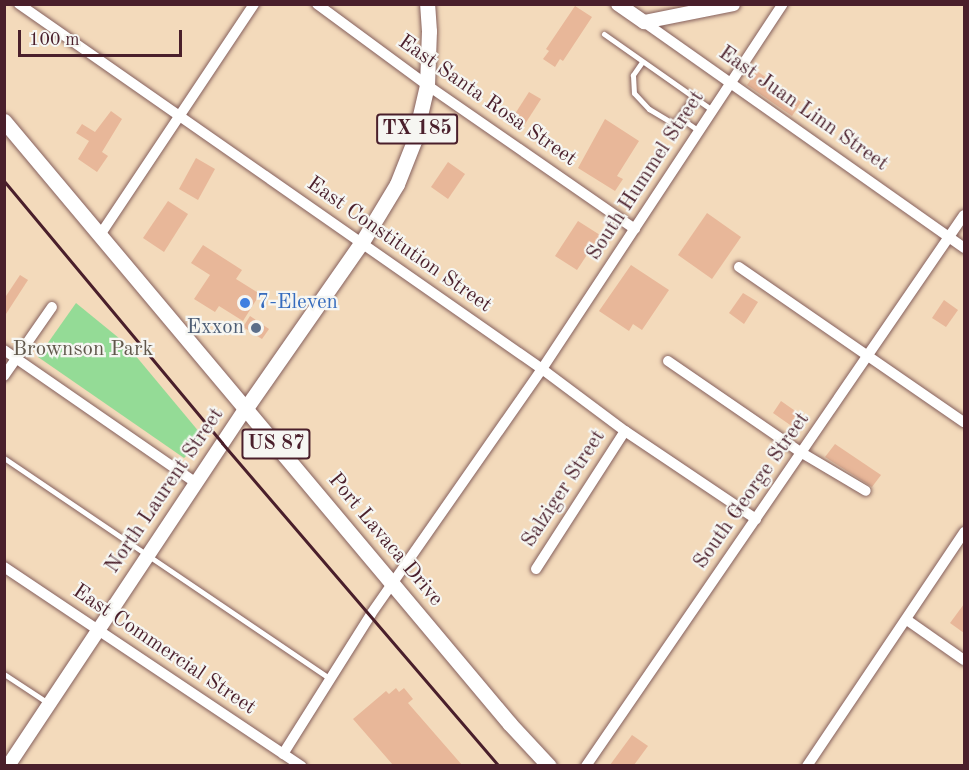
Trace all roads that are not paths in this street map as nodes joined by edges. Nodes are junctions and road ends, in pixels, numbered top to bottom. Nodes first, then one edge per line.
1 (20, 4) edge
2 (254, 4) edge
3 (317, 4) edge
4 (427, 4) edge
5 (618, 4) edge
6 (733, 4) edge
7 (783, 4) edge
8 (644, 22) junction
9 (604, 34) dead end
10 (642, 62) junction
11 (729, 84) junction
12 (427, 85) junction
13 (693, 97) junction
14 (712, 110) junction
15 (178, 117) junction
16 (679, 117) junction
17 (4, 121) edge
18 (699, 131) junction
19 (964, 215) edge
20 (635, 229) junction
21 (100, 235) junction
22 (950, 238) junction
23 (362, 242) junction
24 (964, 248) edge
25 (739, 267) dead end
26 (52, 307) dead end
27 (4, 350) edge
28 (868, 356) junction
29 (17, 358) junction
30 (668, 361) dead end
31 (542, 369) junction
32 (4, 376) edge
33 (246, 408) junction
34 (964, 422) edge
35 (625, 430) junction
36 (802, 453) junction
37 (4, 458) edge
38 (196, 483) junction
39 (866, 491) dead end
40 (756, 519) junction
41 (964, 532) edge
42 (148, 555) junction
43 (4, 567) edge
44 (536, 568) dead end
45 (394, 583) junction
46 (907, 620) junction
47 (98, 629) junction
48 (964, 660) edge
49 (4, 674) edge
50 (330, 679) junction
51 (49, 704) junction
52 (283, 754) junction
53 (8, 765) edge
54 (301, 765) edge
55 (549, 765) edge
56 (586, 765) edge
57 (807, 765) edge

1 - 15 street, East Constitution Street
2 - 15 street
3 - 12 street, East Santa Rosa Street
4 - 12 main road, TX 185
5 - 8 main road, East Juan Linn Street
6 - 8 main road
7 - 11 street, South Hummel Street
8 - 11 street, East Juan Linn Street
9 - 10 lane
10 - 13 lane
10 - 16 lane
11 - 14 street, South Hummel Street
11 - 22 street, East Juan Linn Street
12 - 20 street, East Santa Rosa Street
12 - 23 main road, TX 185
13 - 14 lane
13 - 16 lane
14 - 18 street, South Hummel Street
15 - 21 street
15 - 23 street, East Constitution Street
16 - 18 lane
17 - 21 main road, Port Lavaca Drive / US 87
18 - 20 street, South Hummel Street
19 - 22 street, South George Street
20 - 31 street, South Hummel Street
21 - 33 main road, Port Lavaca Drive / US 87
22 - 24 street, East Juan Linn Street
22 - 28 street, South George Street
23 - 31 street, East Constitution Street
23 - 33 main road, North Laurent Street / TX 185
25 - 28 street
26 - 29 street
27 - 29 street
28 - 34 street
28 - 36 street, South George Street
29 - 32 street
29 - 38 street
30 - 36 street
31 - 35 street, East Constitution Street
31 - 45 street, South Hummel Street
33 - 38 main road, North Laurent Street / TX 185
33 - 45 main road, Port Lavaca Drive / US 87
35 - 40 street, East Constitution Street
35 - 44 street, Salziger Street
36 - 39 street
36 - 40 street, South George Street
37 - 42 lane
38 - 42 main road, North Laurent Street / TX 185
40 - 56 street, South George Street
41 - 46 street
42 - 47 main road, North Laurent Street / TX 185
42 - 50 lane
43 - 47 street, East Commercial Street
45 - 50 street, South Hummel Street
45 - 55 main road, Port Lavaca Drive / US 87
46 - 48 street
46 - 57 street
47 - 51 main road, North Laurent Street / TX 185
47 - 52 street, East Commercial Street
49 - 51 lane
50 - 52 street, South Hummel Street
51 - 53 main road, North Laurent Street / TX 185
52 - 54 street, East Commercial Street

